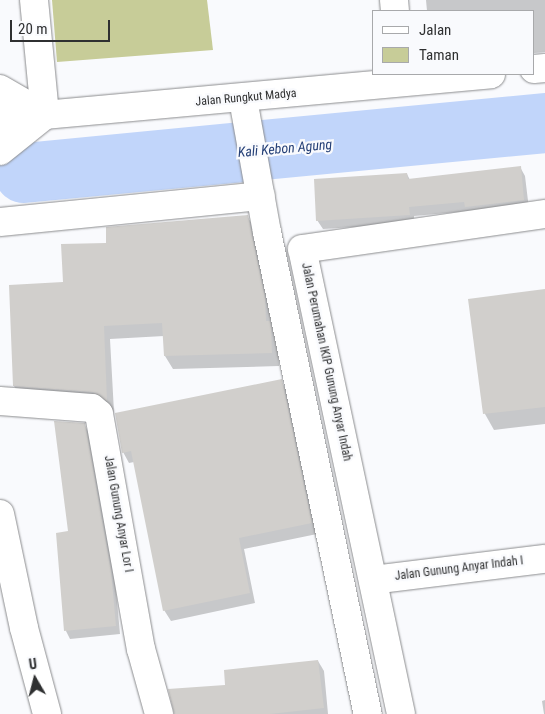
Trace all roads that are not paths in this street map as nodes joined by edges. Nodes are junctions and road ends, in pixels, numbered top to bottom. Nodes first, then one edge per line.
1 (34, 0) edge
2 (469, 75) edge
3 (403, 78) edge
4 (0, 89) edge
5 (244, 99) junction
6 (45, 115) junction
7 (0, 119) edge
8 (0, 151) edge
9 (260, 193) junction
10 (545, 214) edge
11 (0, 222) edge
12 (0, 401) edge
13 (0, 514) edge
14 (545, 559) edge
15 (373, 580) junction
16 (47, 714) edge
17 (159, 714) edge
18 (368, 714) edge
19 (401, 714) edge

1 - 6 street
2 - 3 street, Jalan Rungkut Madya
3 - 5 street, Jalan Rungkut Madya
4 - 6 street
5 - 6 street, Jalan Rungkut Madya
5 - 9 street
6 - 7 street, Jalan Rungkut Madya
6 - 8 street
9 - 11 street
9 - 18 street
10 - 15 street, Jalan Perumahan IKIP Gunung Anyar Indah
12 - 17 street, Jalan Gunung Anyar Lor I
13 - 16 street
14 - 15 street, Jalan Gunung Anyar Indah I
15 - 19 street, Jalan Perumahan IKIP Gunung Anyar Indah

